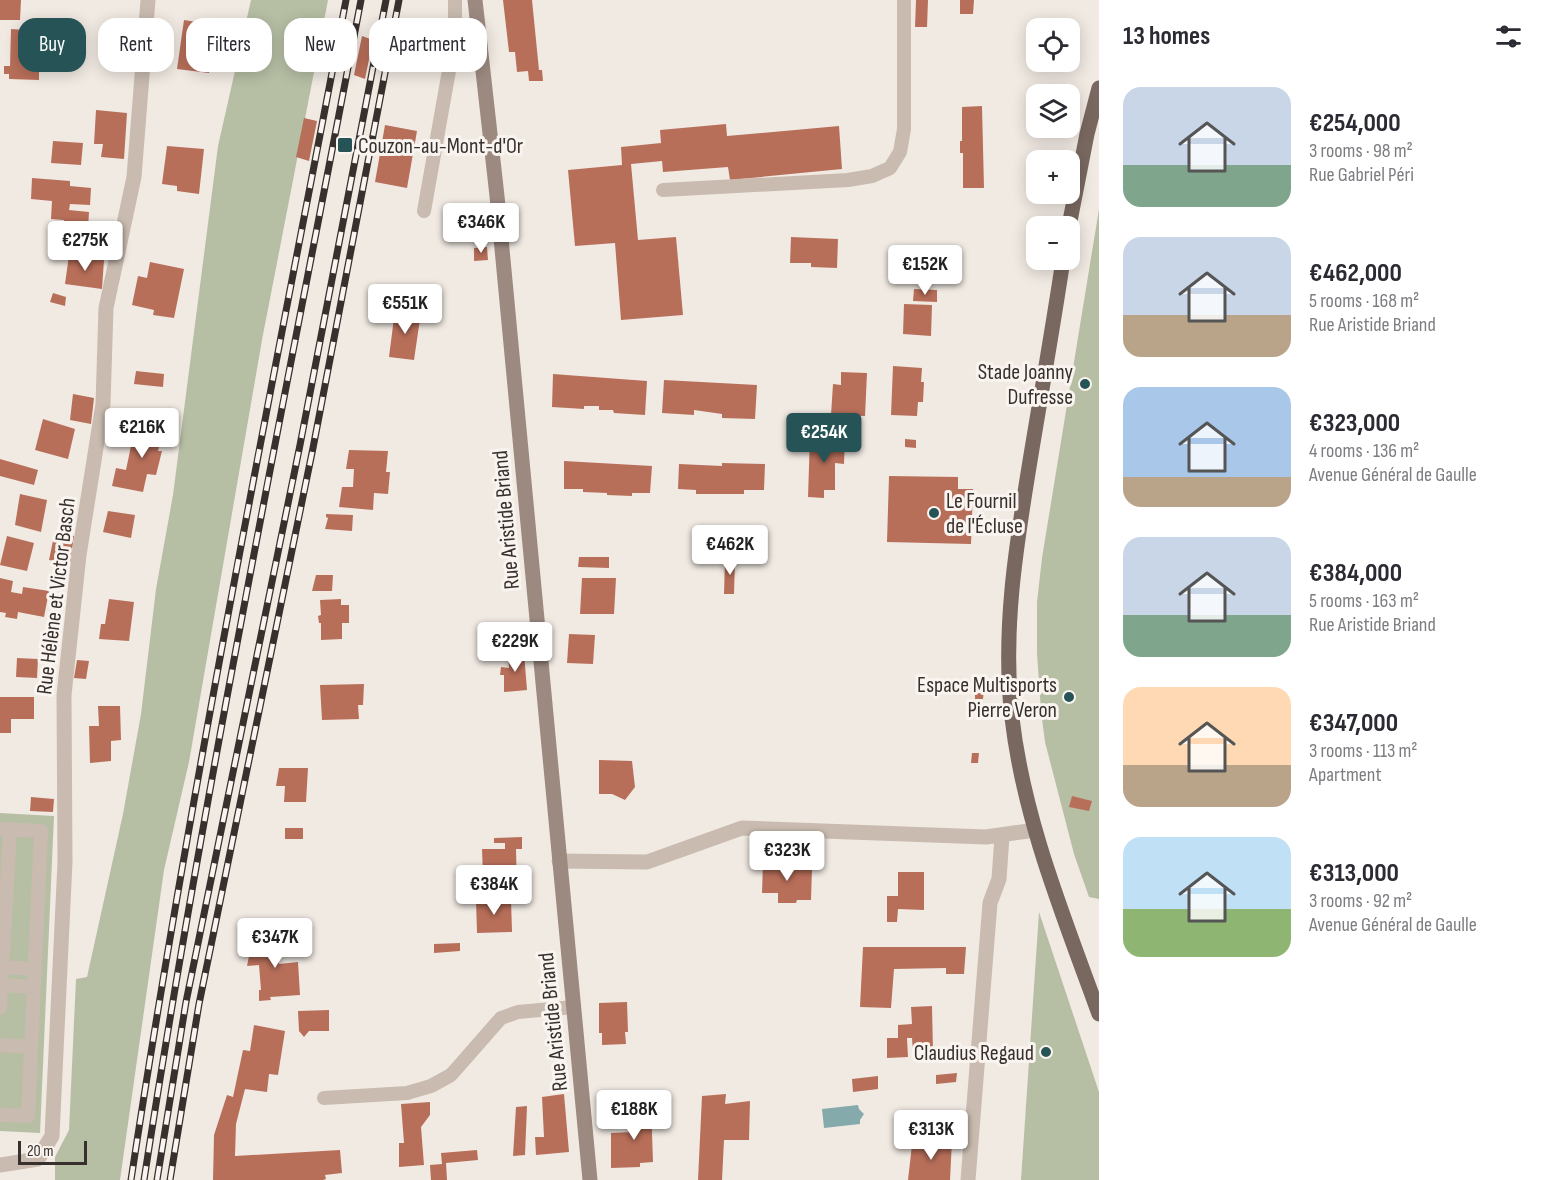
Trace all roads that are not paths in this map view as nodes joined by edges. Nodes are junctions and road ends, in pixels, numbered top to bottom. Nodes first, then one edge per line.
1 (148, 0) edge
2 (455, 0) edge
3 (476, 0) edge
4 (904, 0) edge
5 (1099, 88) edge
6 (663, 190) dead end
7 (424, 211) dead end
8 (1071, 216) edge
9 (1061, 270) edge
10 (5, 829) edge
11 (1035, 830) junction
12 (1002, 836) junction
13 (559, 861) junction
14 (1, 967) edge
15 (35, 969) junction
16 (1, 986) edge
17 (34, 987) junction
18 (574, 1007) junction
19 (0, 1008) edge
20 (1099, 1014) edge
21 (0, 1045) edge
22 (31, 1047) junction
23 (324, 1098) dead end
24 (0, 1115) edge
25 (0, 1165) edge
26 (590, 1180) edge
27 (968, 1180) edge

1 - 25 street, Rue Hélène et Victor Basch
2 - 7 lane
3 - 13 street, Rue Aristide Briand
4 - 6 lane
5 - 8 main road
9 - 11 main road
10 - 14 lane
10 - 15 lane
11 - 12 street
11 - 20 main road
12 - 13 street
12 - 27 street
13 - 18 street, Rue Aristide Briand
14 - 15 lane
14 - 16 lane
15 - 17 lane
16 - 17 lane
16 - 19 lane
17 - 22 lane
18 - 23 lane
18 - 26 street, Rue Aristide Briand
21 - 22 lane
22 - 24 lane

